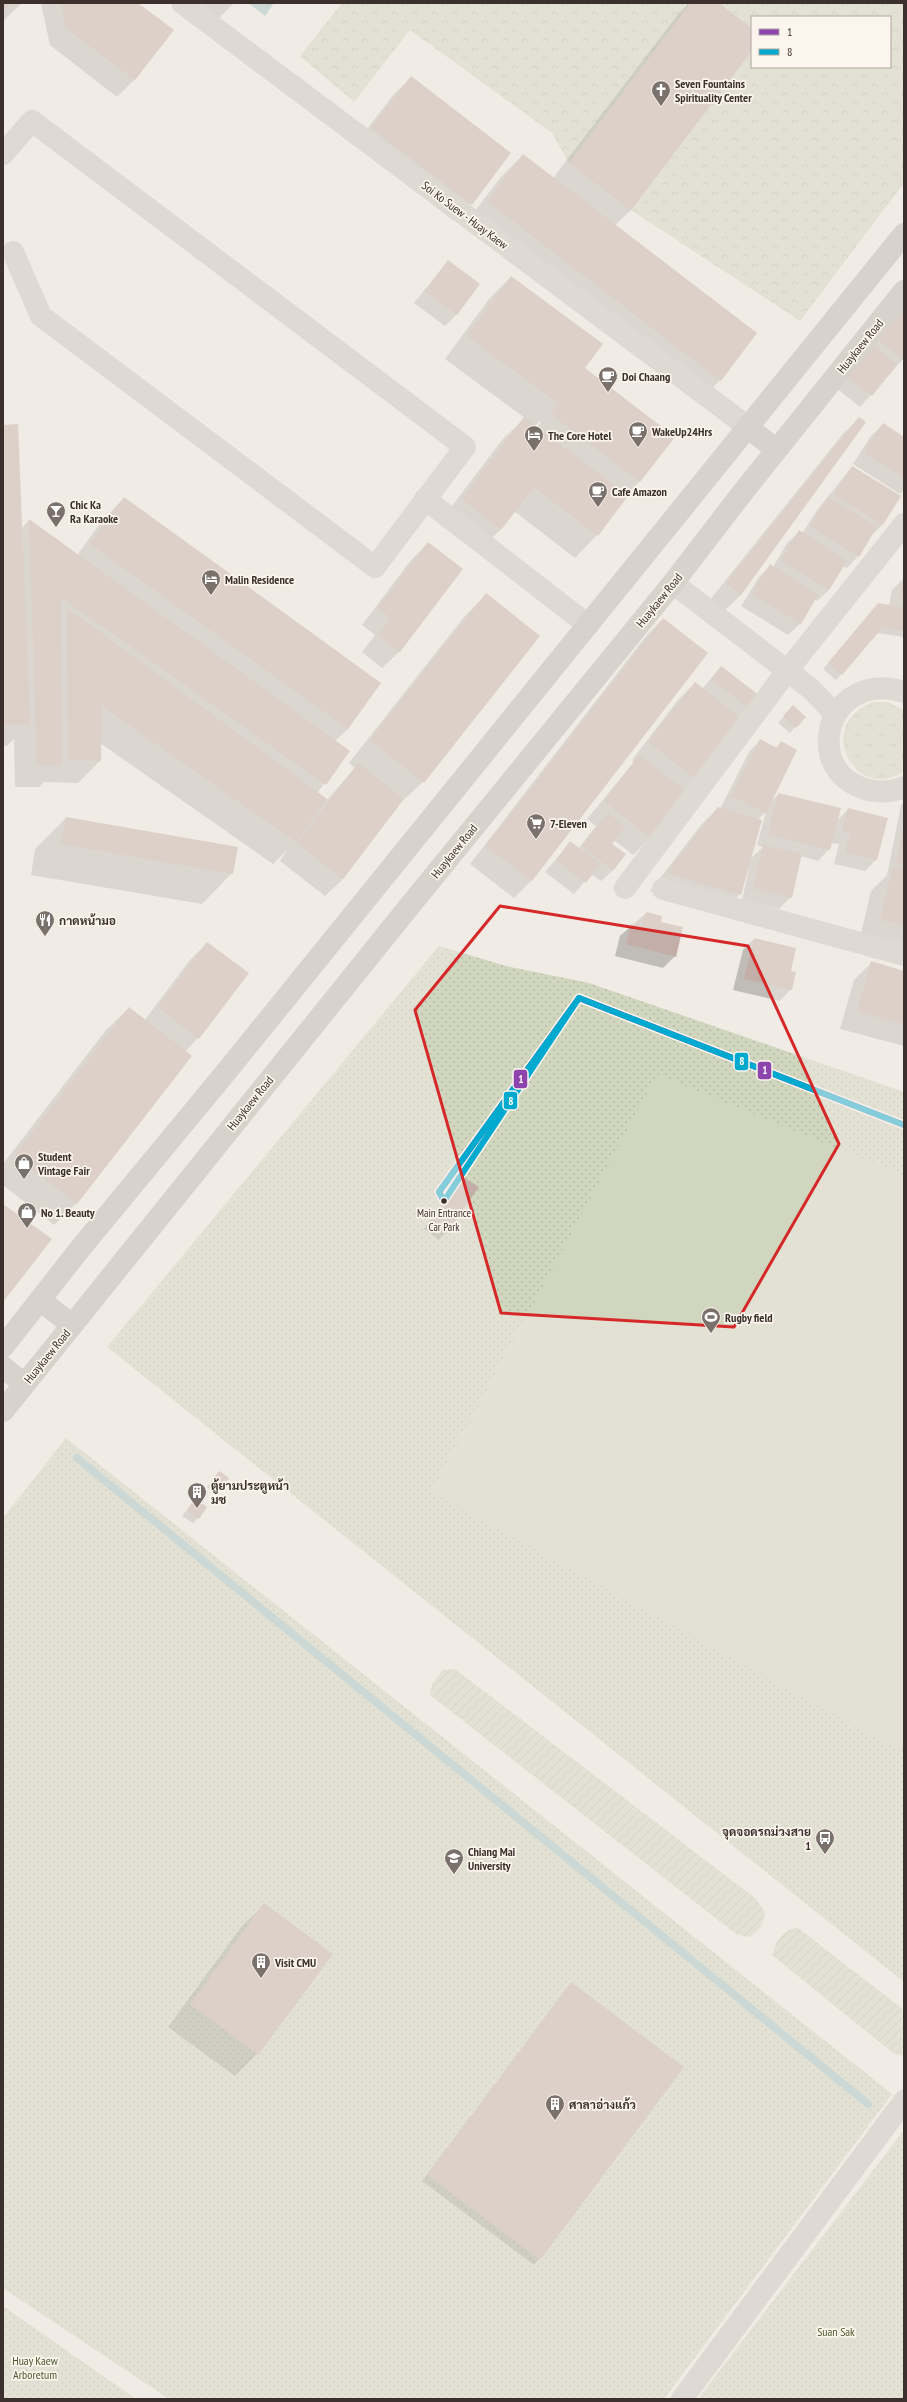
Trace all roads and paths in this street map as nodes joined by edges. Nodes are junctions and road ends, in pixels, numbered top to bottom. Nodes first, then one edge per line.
1 (182, 3) edge
2 (3, 154) edge
3 (904, 234) edge
4 (13, 252) dead end
5 (904, 291) edge
6 (748, 426) junction
7 (776, 450) junction
8 (425, 499) junction
9 (904, 524) edge
10 (673, 583) junction
11 (588, 625) junction
12 (787, 670) junction
13 (904, 692) edge
14 (835, 714) junction
15 (904, 787) edge
16 (625, 888) dead end
17 (663, 889) dead end
18 (904, 955) edge
19 (40, 1300) junction
20 (72, 1325) junction
21 (3, 1347) edge
22 (3, 1367) edge
23 (24, 1384) junction
24 (3, 1411) edge
25 (904, 2101) edge
26 (682, 2399) edge

1 - 6 street, Soi Ko Suew - Huay Kaew
2 - 8 street
3 - 6 main road
4 - 8 street
5 - 7 main road, Huaykaew Road
6 - 7 main road
6 - 11 main road
7 - 10 main road, Huaykaew Road
8 - 11 street
9 - 12 street
10 - 12 street
10 - 20 main road, Huaykaew Road
11 - 19 main road
12 - 14 street
12 - 16 street
13 - 14 street
14 - 15 street
17 - 18 street
19 - 20 main road
19 - 21 main road
20 - 23 main road, Huaykaew Road
22 - 23 main road
23 - 24 main road, Huaykaew Road
25 - 26 street

